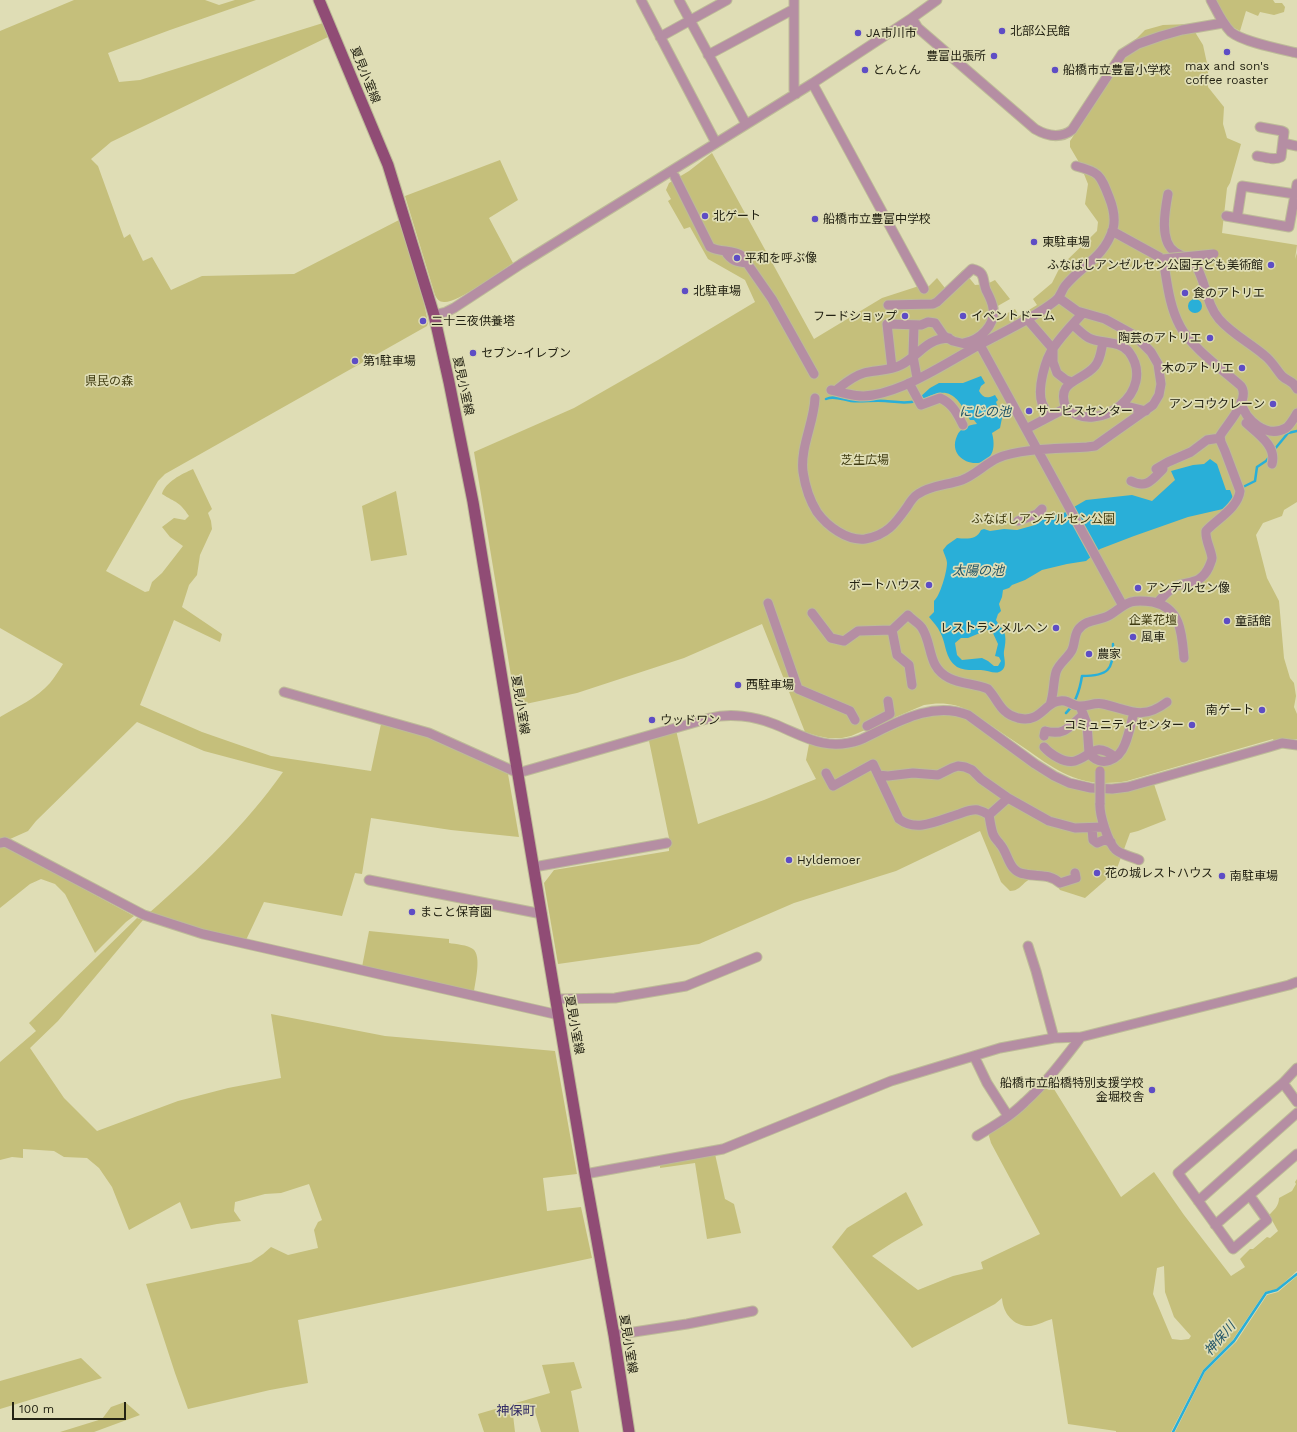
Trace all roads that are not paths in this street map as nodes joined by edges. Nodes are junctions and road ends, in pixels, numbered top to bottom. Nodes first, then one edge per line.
1 (319, 0) edge
2 (641, 0) edge
3 (679, 0) edge
4 (727, 0) edge
5 (937, 0) edge
6 (1211, 0) edge
7 (794, 5) edge
8 (912, 18) junction
9 (690, 20) junction
10 (1223, 23) junction
11 (660, 37) junction
12 (1297, 54) edge
13 (708, 55) junction
14 (813, 83) junction
15 (796, 94) junction
16 (746, 124) junction
17 (1260, 127) dead end
18 (716, 143) junction
19 (1283, 143) junction
20 (1297, 146) edge
21 (1257, 156) dead end
22 (1076, 166) dead end
23 (675, 177) dead end
24 (1297, 184) edge
25 (1168, 194) dead end
26 (1295, 194) junction
27 (1226, 216) dead end
28 (1237, 218) junction
29 (1112, 230) junction
30 (1214, 254) dead end
31 (1163, 259) junction
32 (924, 290) dead end
33 (1060, 298) junction
34 (888, 305) dead end
35 (1082, 314) junction
36 (434, 315) junction
37 (1028, 320) junction
38 (914, 325) junction
39 (1073, 325) junction
40 (949, 338) junction
41 (1103, 342) junction
42 (1142, 342) junction
43 (964, 343) junction
44 (977, 346) junction
45 (1052, 349) junction
46 (1128, 351) junction
47 (913, 356) junction
48 (892, 368) junction
49 (814, 374) dead end
50 (913, 381) junction
51 (1072, 382) junction
52 (1297, 389) edge
53 (815, 398) dead end
54 (1241, 402) junction
55 (1122, 405) junction
56 (1066, 408) junction
57 (1146, 411) junction
58 (1297, 413) edge
59 (1236, 414) junction
60 (1049, 418) junction
61 (963, 425) dead end
62 (1026, 429) junction
63 (1220, 438) junction
64 (1038, 451) junction
65 (1272, 464) dead end
66 (1131, 481) dead end
67 (1042, 509) dead end
68 (1018, 521) dead end
69 (768, 603) dead end
70 (1158, 603) junction
71 (1123, 606) junction
72 (812, 613) dead end
73 (892, 630) junction
74 (1184, 658) dead end
75 (912, 685) dead end
76 (1055, 686) junction
77 (284, 692) dead end
78 (888, 701) dead end
79 (1065, 701) junction
80 (1167, 702) dead end
81 (1050, 705) junction
82 (1081, 711) junction
83 (1134, 713) junction
84 (854, 714) dead end
85 (1033, 718) junction
86 (867, 726) dead end
87 (1297, 745) edge
88 (1044, 747) dead end
89 (1089, 753) junction
90 (1114, 757) junction
91 (1101, 761) junction
92 (518, 773) junction
93 (826, 773) dead end
94 (878, 775) junction
95 (1008, 798) junction
96 (989, 815) junction
97 (1104, 827) junction
98 (1092, 828) junction
99 (1111, 842) junction
100 (0, 843) edge
101 (667, 843) dead end
102 (1139, 860) dead end
103 (534, 867) junction
104 (1075, 873) dead end
105 (369, 880) dead end
106 (542, 914) junction
107 (1028, 946) dead end
108 (757, 957) dead end
109 (1297, 982) edge
110 (556, 999) junction
111 (559, 1015) junction
112 (1081, 1037) junction
113 (1054, 1038) junction
114 (974, 1056) junction
115 (1297, 1068) edge
116 (1283, 1083) junction
117 (1297, 1102) edge
118 (1297, 1113) edge
119 (1008, 1116) junction
120 (977, 1136) dead end
121 (1297, 1154) edge
122 (585, 1174) junction
123 (1250, 1196) junction
124 (1198, 1201) junction
125 (1215, 1225) junction
126 (754, 1311) dead end
127 (614, 1335) junction
128 (629, 1432) edge

1 - 36 main road, 夏見小室線
2 - 11 street
3 - 9 street
4 - 9 street
5 - 8 street
6 - 10 street
7 - 13 street
7 - 15 street
8 - 10 street
8 - 14 street
9 - 11 street
9 - 13 street
10 - 12 street
11 - 18 street
13 - 16 street
14 - 15 street
14 - 32 street
15 - 16 street
16 - 18 street
17 - 19 street
18 - 36 street
19 - 20 street
19 - 21 street
22 - 29 street
23 - 49 street
24 - 26 street
25 - 52 street
26 - 28 street
26 - 28 street
27 - 28 street
29 - 31 street
29 - 33 street
30 - 31 street, bridge
31 - 54 street
33 - 35 street
33 - 37 street
34 - 43 street
35 - 39 street
35 - 42 street
36 - 92 main road, 夏見小室線
37 - 44 street
37 - 45 street
38 - 40 street
38 - 47 street
38 - 48 street
39 - 41 street
39 - 45 street
40 - 43 street
40 - 47 street
41 - 46 street
41 - 51 street
42 - 46 street
42 - 57 street
43 - 44 street
44 - 50 street
44 - 62 street
45 - 51 street
45 - 60 street
46 - 55 street
47 - 48 street
47 - 50 street
48 - 50 street
50 - 61 street
51 - 56 street
53 - 64 street
54 - 58 street
54 - 59 street
55 - 56 street
55 - 57 street
56 - 60 street
57 - 64 street
59 - 63 street
59 - 65 street
60 - 62 street
62 - 64 street
63 - 66 street
63 - 70 street
64 - 71 street
67 - 68 street
69 - 84 street
70 - 71 street
70 - 74 street
71 - 76 street
72 - 73 street
73 - 75 street
73 - 85 street
76 - 79 street
76 - 81 street
77 - 92 street
78 - 86 street
79 - 81 street
79 - 82 street
80 - 83 street
81 - 85 street
82 - 83 street
82 - 85 street
82 - 89 street
83 - 90 street
87 - 92 street
88 - 89 street
89 - 90 street
89 - 91 street
90 - 91 street
91 - 97 street, bridge
92 - 103 main road, 夏見小室線
93 - 94 street
94 - 95 street
94 - 96 street
95 - 96 street
95 - 98 street
96 - 104 street
97 - 98 street
97 - 99 street
98 - 99 street
99 - 102 street
100 - 111 street
101 - 103 street
103 - 106 main road, 夏見小室線
105 - 106 street
106 - 110 main road, 夏見小室線
107 - 113 street
108 - 110 street
109 - 112 street
110 - 111 main road, 夏見小室線
111 - 122 main road, 夏見小室線
112 - 113 street
112 - 119 street
113 - 114 street
114 - 119 street
114 - 122 street
115 - 116 street
116 - 117 street
116 - 124 street
118 - 124 street
119 - 120 street
121 - 123 street
122 - 127 main road, 夏見小室線
123 - 125 street
123 - 125 street
124 - 125 street
126 - 127 street
127 - 128 main road, 夏見小室線

